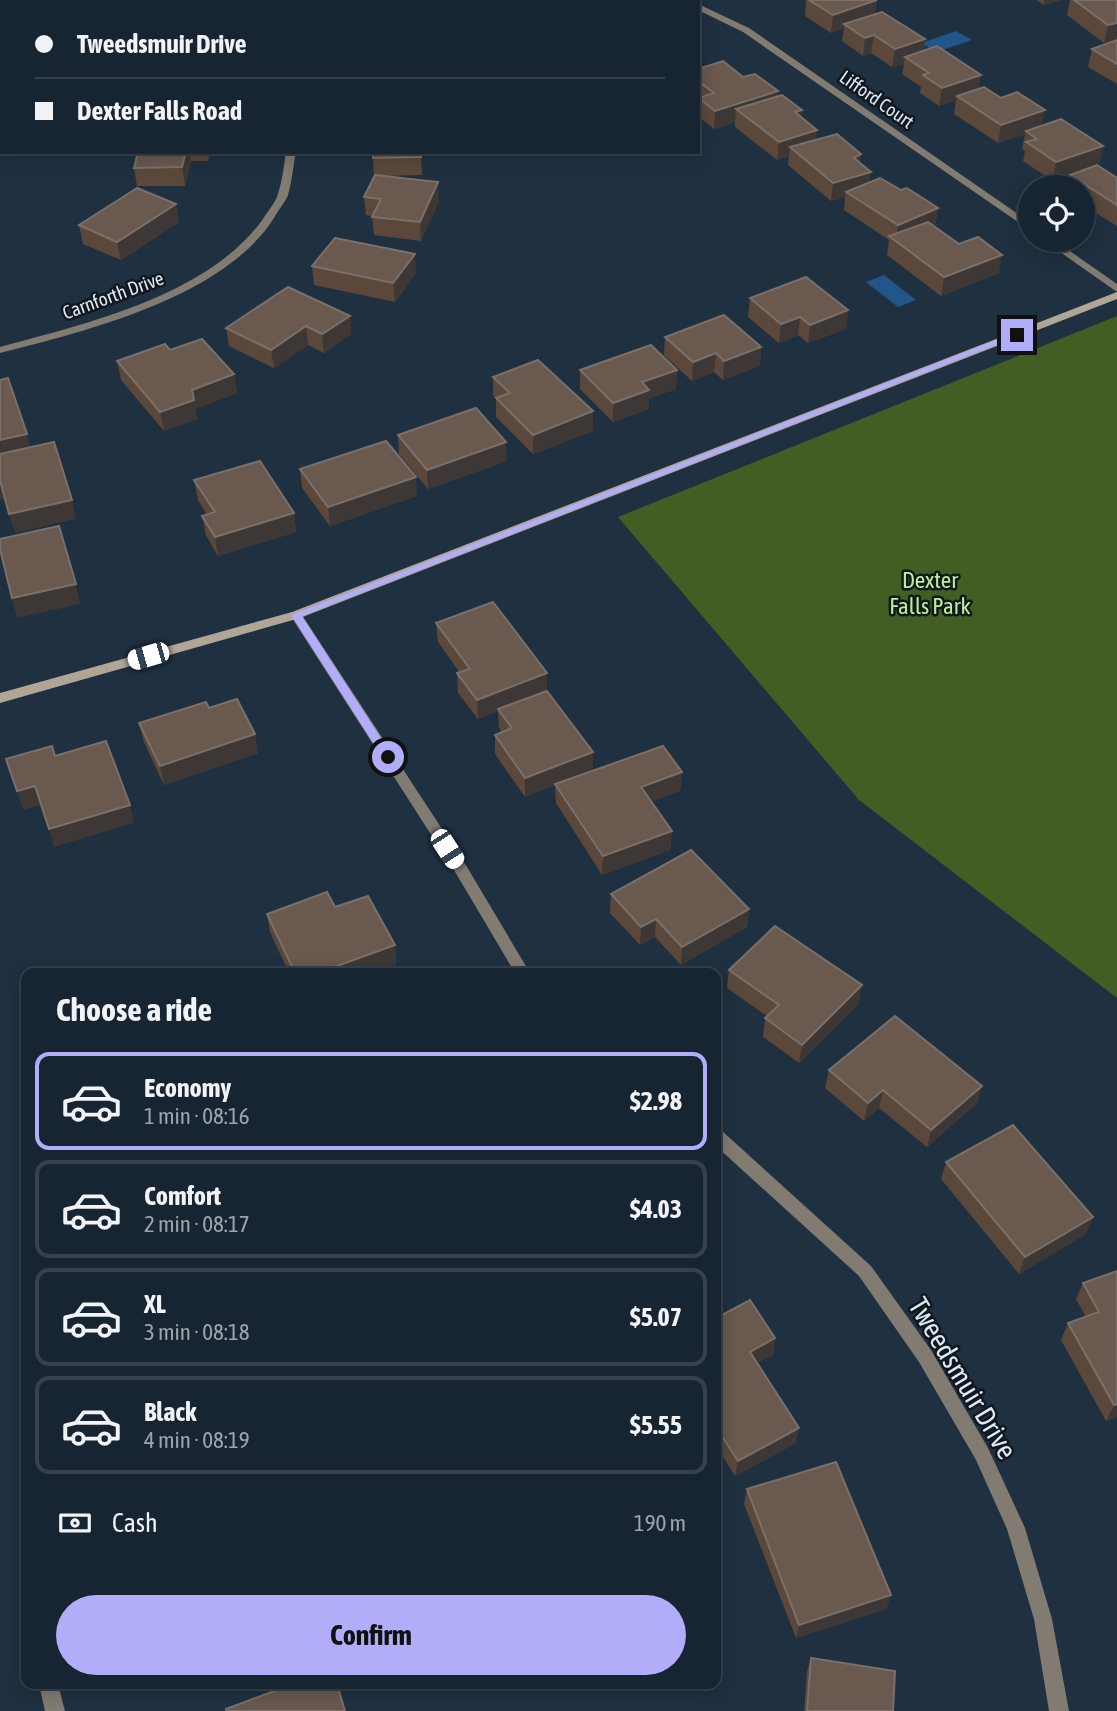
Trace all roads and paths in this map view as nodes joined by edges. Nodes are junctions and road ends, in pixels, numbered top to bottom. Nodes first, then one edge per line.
1 (700, 8) edge
2 (291, 154) edge
3 (1018, 219) edge
4 (1065, 252) edge
5 (1117, 289) edge
6 (1117, 295) edge
7 (0, 350) edge
8 (296, 615) junction
9 (0, 698) edge
10 (520, 968) edge
11 (721, 1141) edge
12 (50, 1689) edge
13 (55, 1711) edge
14 (1059, 1711) edge

1 - 3 street, Lifford Court
2 - 7 street, Carnforth Drive
4 - 5 street
6 - 8 street
8 - 9 street
8 - 10 street
11 - 14 street, Tweedsmuir Drive
12 - 13 street

